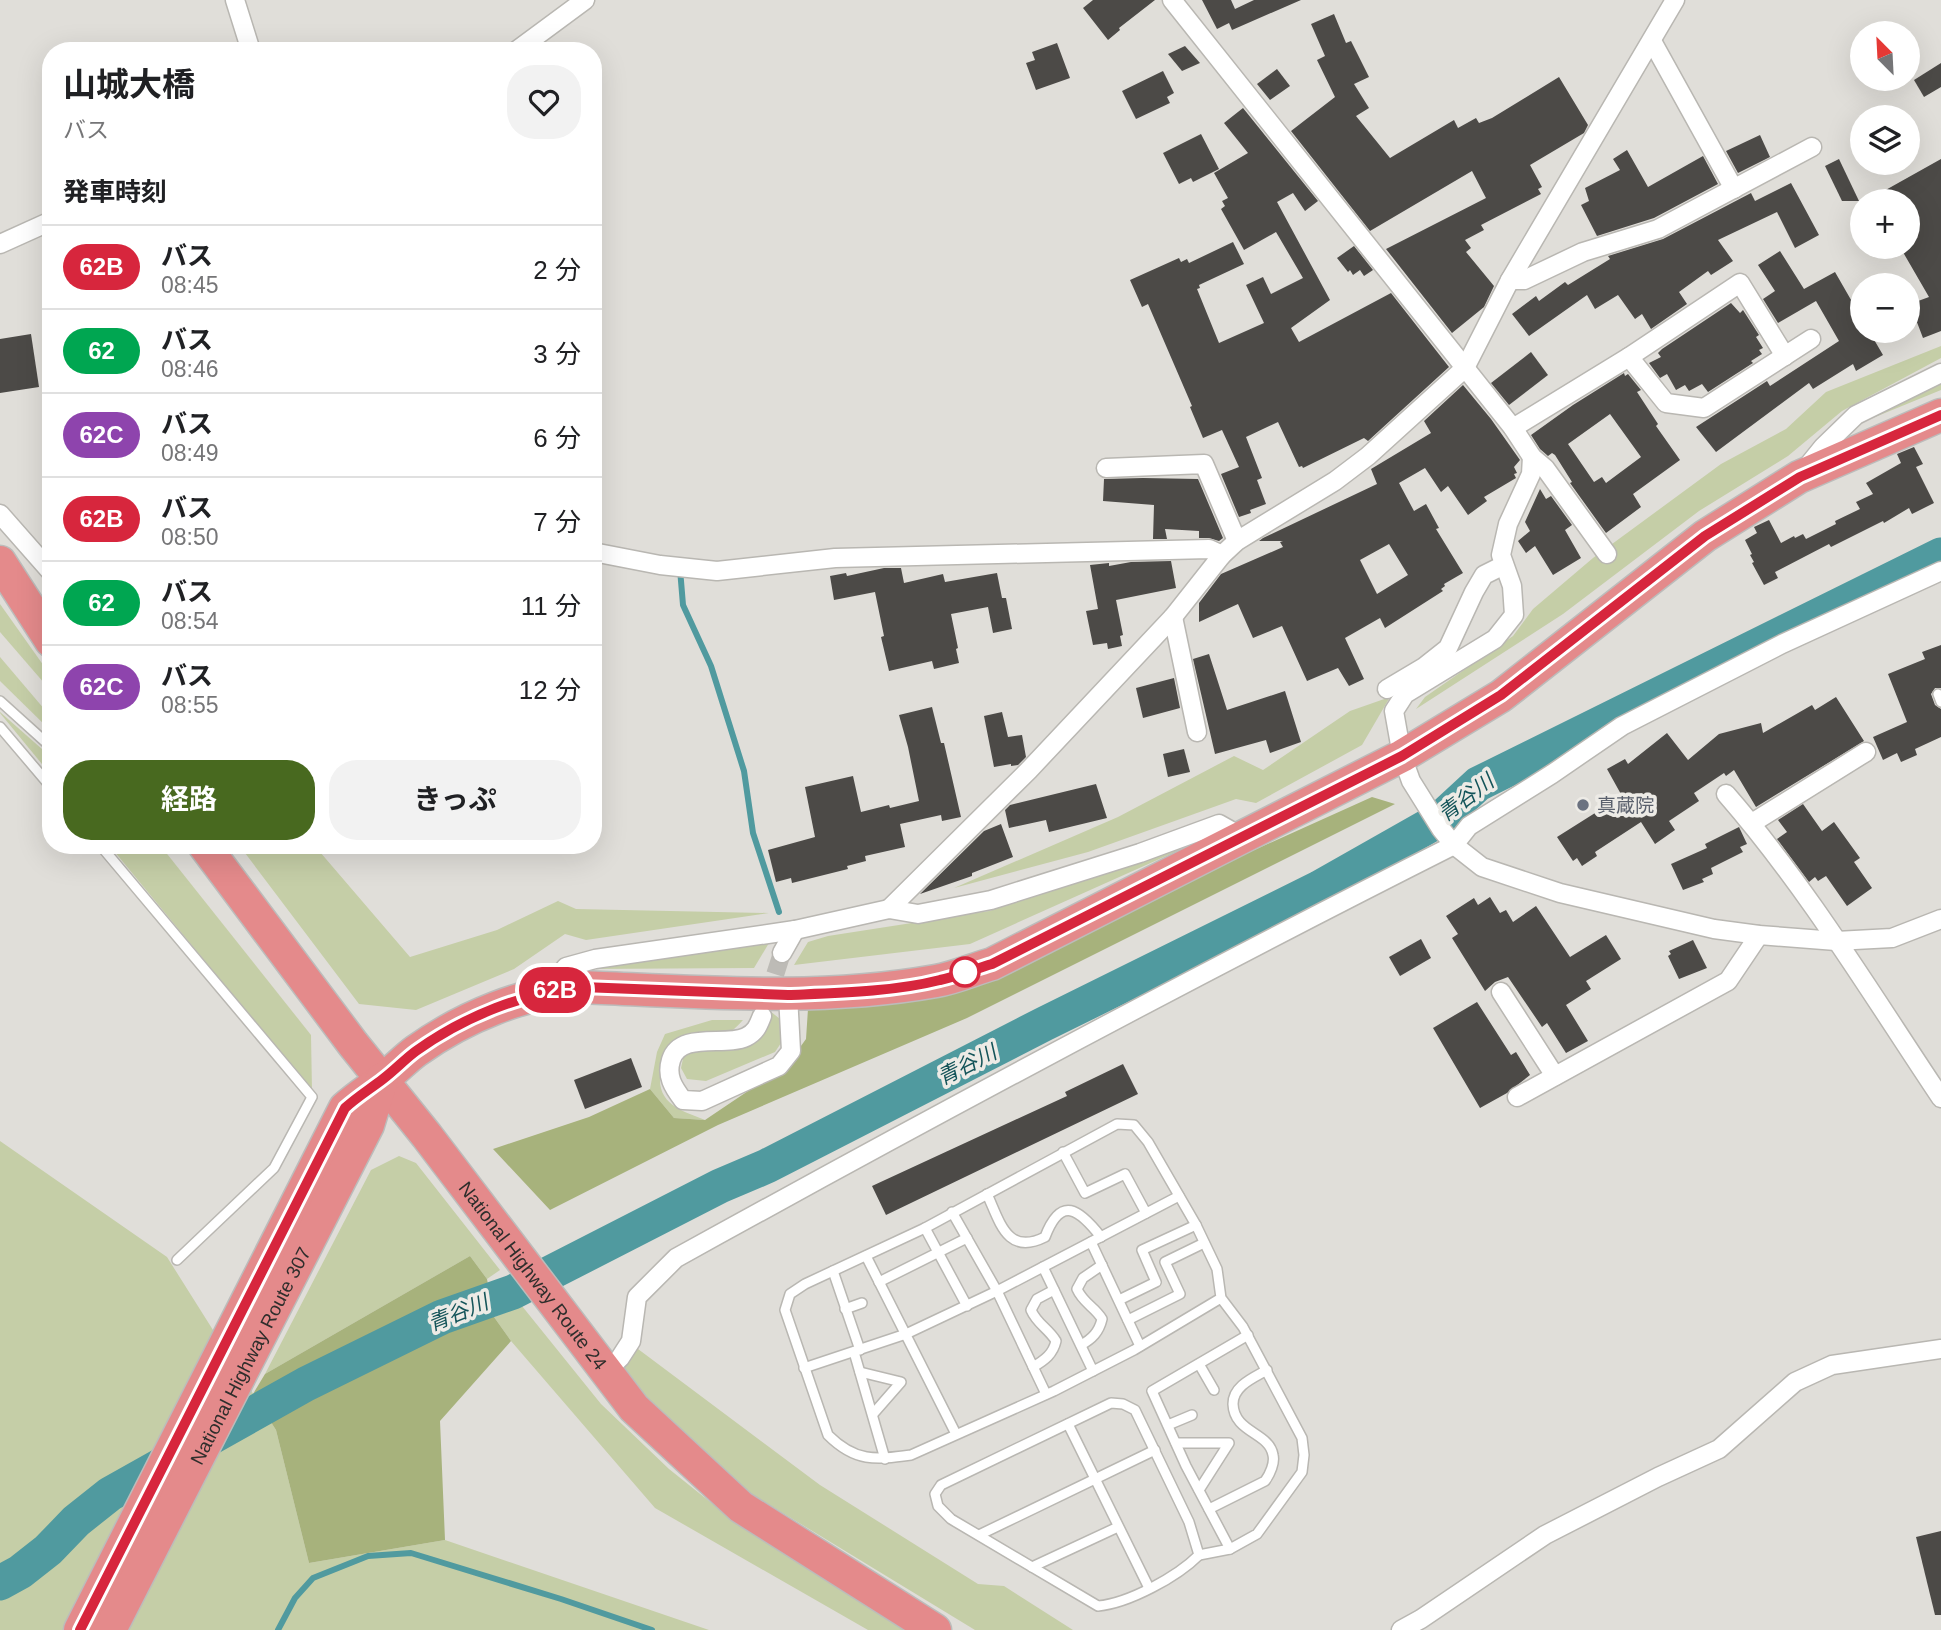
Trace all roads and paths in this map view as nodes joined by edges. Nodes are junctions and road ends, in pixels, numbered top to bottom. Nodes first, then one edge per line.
1 (235, 0) edge
2 (585, 0) edge
3 (1172, 0) edge
4 (1675, 0) edge
5 (1651, 41) junction
6 (248, 42) edge
7 (528, 42) edge
8 (1812, 147) dead end
9 (1734, 189) junction
10 (42, 225) edge
11 (0, 244) edge
12 (1510, 280) junction
13 (1811, 339) dead end
14 (1629, 356) junction
15 (1785, 356) junction
16 (1465, 368) junction
17 (1941, 373) edge
18 (1941, 415) edge
19 (1513, 428) junction
20 (1532, 457) junction
21 (1106, 468) dead end
22 (1800, 477) junction
23 (0, 514) edge
24 (1237, 541) junction
25 (602, 554) edge
26 (1607, 554) dead end
27 (1222, 555) junction
28 (0, 562) edge
29 (42, 562) edge
30 (1504, 565) junction
31 (1941, 571) edge
32 (1173, 617) junction
33 (42, 627) edge
34 (1387, 689) dead end
35 (0, 701) edge
36 (0, 727) edge
37 (1197, 732) dead end
38 (42, 739) edge
39 (1866, 752) dead end
40 (1406, 769) junction
41 (42, 776) edge
42 (1726, 794) dead end
43 (1752, 823) junction
44 (1245, 835) junction
45 (1454, 845) junction
46 (108, 854) edge
47 (211, 854) edge
48 (889, 909) junction
49 (1941, 919) edge
50 (795, 929) junction
51 (1759, 935) junction
52 (1836, 941) junction
53 (782, 953) tunnel mouth
54 (548, 990) junction
55 (1501, 992) dead end
56 (788, 995) junction
57 (762, 1016) tunnel mouth
58 (1555, 1076) junction
59 (382, 1079) junction
60 (1517, 1097) dead end
61 (1941, 1098) edge
62 (356, 1117) junction
63 (1063, 1152) junction
64 (987, 1194) junction
65 (1179, 1196) junction
66 (952, 1212) junction
67 (1146, 1213) junction
68 (1196, 1225) junction
69 (925, 1227) junction
70 (1101, 1237) junction
71 (967, 1238) junction
72 (1091, 1242) junction
73 (1204, 1243) junction
74 (939, 1252) junction
75 (866, 1256) junction
76 (177, 1260) dead end
77 (1102, 1265) junction
78 (1044, 1267) junction
79 (833, 1271) junction
80 (879, 1282) junction
81 (1055, 1290) junction
82 (997, 1292) junction
83 (1221, 1298) junction
84 (1119, 1300) junction
85 (862, 1303) dead end
86 (967, 1306) junction
87 (845, 1309) junction
88 (1128, 1320) junction
89 (906, 1334) junction
90 (1248, 1335) junction
91 (1081, 1345) junction
92 (1140, 1346) junction
93 (1941, 1349) edge
94 (857, 1351) junction
95 (1199, 1364) junction
96 (1033, 1367) junction
97 (804, 1368) junction
98 (1266, 1370) junction
99 (1093, 1371) junction
100 (606, 1373) junction
101 (860, 1373) junction
102 (1214, 1390) dead end
103 (1046, 1394) junction
104 (873, 1414) junction
105 (1192, 1415) dead end
106 (1068, 1424) junction
107 (1168, 1425) junction
108 (957, 1434) junction
109 (1176, 1443) junction
110 (1155, 1450) junction
111 (886, 1459) junction
112 (1096, 1479) junction
113 (1199, 1490) junction
114 (1209, 1509) junction
115 (1118, 1527) junction
116 (979, 1535) junction
117 (1230, 1549) junction
118 (1199, 1555) junction
119 (1032, 1567) junction
120 (1149, 1588) junction
121 (80, 1630) edge
122 (110, 1630) edge
123 (936, 1630) edge
124 (1401, 1630) edge

1 - 6 street
2 - 7 street
3 - 16 street
4 - 5 street
5 - 9 street
5 - 12 street
8 - 9 street
9 - 12 street
10 - 11 street
12 - 16 street
13 - 15 street
14 - 15 street
14 - 15 street
14 - 19 street
16 - 19 street
16 - 24 street
17 - 22 street
18 - 22 highway
19 - 20 street
20 - 26 street
20 - 30 street
21 - 24 street
22 - 40 highway
23 - 29 street
24 - 27 street
25 - 27 street
27 - 32 street
28 - 33 highway
30 - 34 street
30 - 40 street
31 - 45 street
32 - 37 street
32 - 48 street
35 - 38 lane
36 - 41 lane
39 - 43 street
40 - 44 highway
40 - 45 street
42 - 43 street
43 - 52 street
44 - 48 street
44 - 56 highway
45 - 51 street
45 - 100 street
46 - 76 lane
47 - 59 highway, National Highway Route 24
48 - 50 street
49 - 52 street
50 - 53 street
50 - 54 street
51 - 52 street
51 - 58 street
52 - 61 street
54 - 56 highway
54 - 59 highway
55 - 58 street
56 - 57 street
58 - 60 street
59 - 62 highway, National Highway Route 307
59 - 100 highway, National Highway Route 24
62 - 121 highway, National Highway Route 307
62 - 122 highway, National Highway Route 307
63 - 64 lane
63 - 65 lane
63 - 67 lane
64 - 66 lane
64 - 70 lane
65 - 67 lane
65 - 68 lane
66 - 69 lane
66 - 71 lane
67 - 70 lane
68 - 73 lane
68 - 84 lane
69 - 74 lane
69 - 75 lane
70 - 72 lane
71 - 74 lane
71 - 82 lane
72 - 77 lane
72 - 78 lane
73 - 83 lane
73 - 88 lane
74 - 80 lane
74 - 86 lane
75 - 79 lane
75 - 80 lane
77 - 84 lane
77 - 91 lane
78 - 81 lane
78 - 82 lane
79 - 87 lane
79 - 97 lane
80 - 89 lane
81 - 91 lane
81 - 96 lane
82 - 86 lane
82 - 96 lane
83 - 90 lane
83 - 92 lane
84 - 88 lane
85 - 87 lane
86 - 89 lane
87 - 94 lane
88 - 92 lane
89 - 94 lane
89 - 108 lane
90 - 95 lane
90 - 98 lane
91 - 99 lane
92 - 99 lane
93 - 124 street
94 - 97 lane
94 - 101 lane
95 - 102 lane
95 - 107 lane
96 - 103 lane
97 - 111 lane
98 - 114 lane
98 - 117 lane
99 - 103 lane
100 - 123 highway, National Highway Route 24
101 - 104 lane
101 - 104 lane
103 - 108 lane
104 - 111 lane
105 - 107 lane
106 - 110 lane
106 - 112 lane
106 - 116 lane
107 - 109 lane
108 - 111 lane
109 - 113 lane
109 - 113 lane
110 - 112 lane
110 - 118 lane
112 - 115 lane
112 - 116 lane
113 - 114 lane
114 - 117 lane
115 - 119 lane
115 - 120 lane
116 - 119 lane
117 - 118 lane
118 - 120 lane
119 - 120 lane

